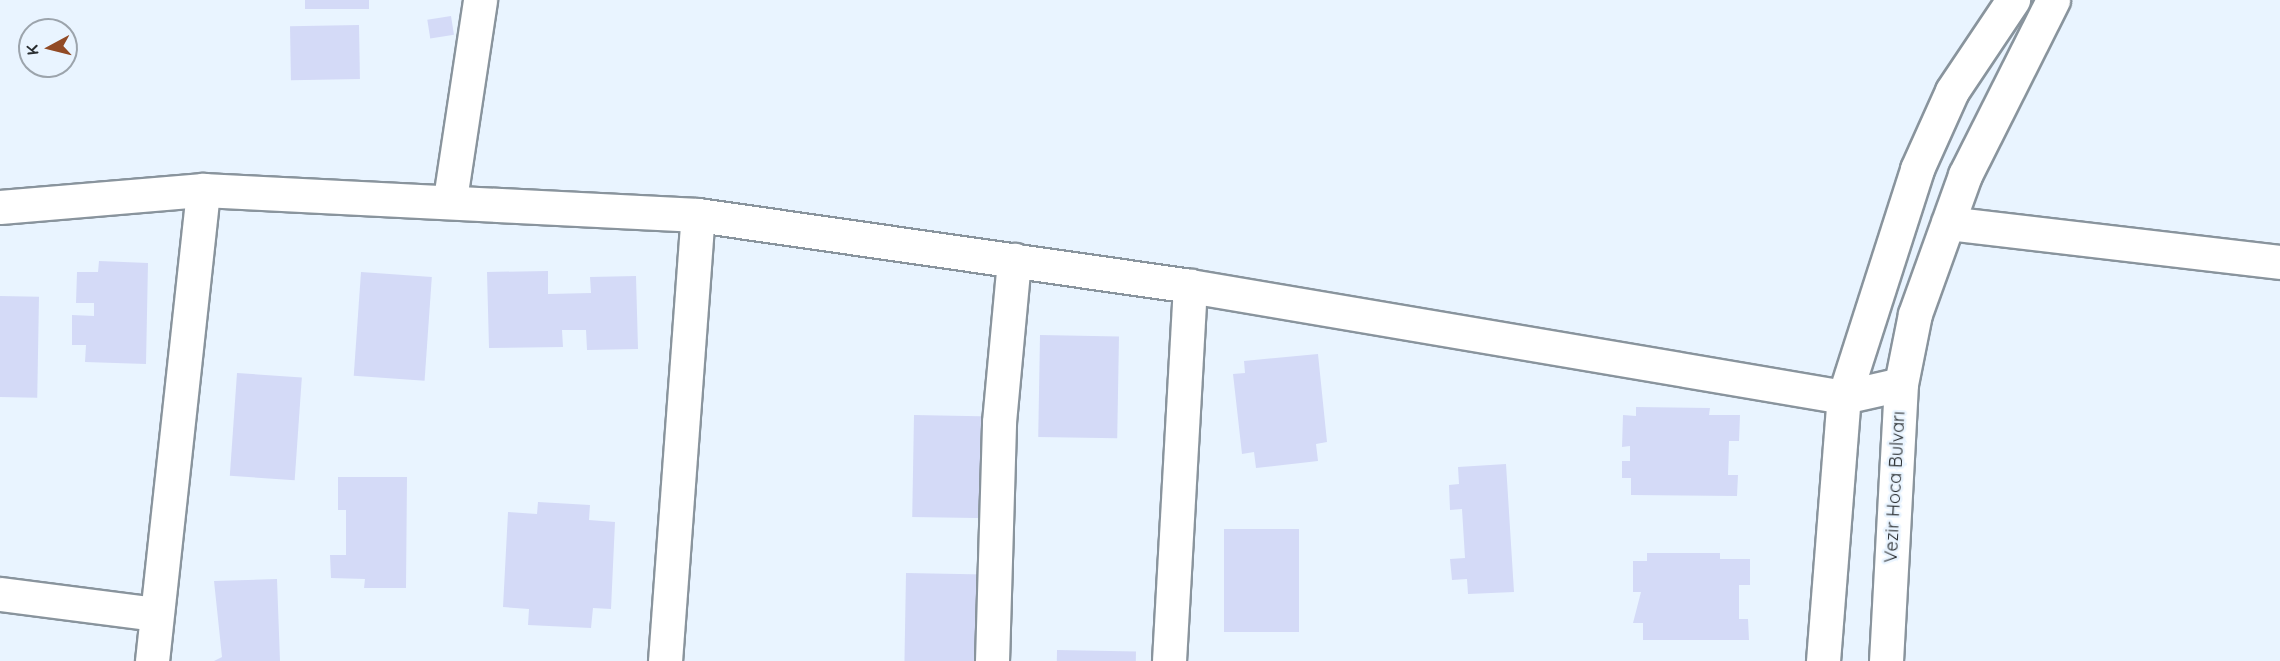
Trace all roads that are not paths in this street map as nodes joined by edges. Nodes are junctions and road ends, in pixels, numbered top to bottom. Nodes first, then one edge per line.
1 (480, 0) edge
2 (2013, 0) edge
3 (2053, 0) edge
4 (203, 190) junction
5 (450, 199) junction
6 (0, 207) edge
7 (698, 215) junction
8 (1948, 223) junction
9 (1014, 260) junction
10 (2280, 262) edge
11 (1190, 286) junction
12 (1900, 384) junction
13 (1844, 397) junction
14 (0, 594) edge
15 (156, 615) junction
16 (152, 661) edge
17 (665, 661) edge
18 (992, 661) edge
19 (1169, 661) edge
20 (1822, 661) edge
21 (1886, 661) edge

1 - 5 main road
2 - 13 main road
3 - 8 main road, Vezir Hoca Bulvarı
4 - 5 main road
4 - 6 main road
4 - 15 main road
5 - 7 main road
7 - 9 main road
7 - 17 main road
8 - 10 main road
8 - 12 main road, Vezir Hoca Bulvarı
9 - 11 main road
9 - 18 main road
11 - 13 main road
11 - 19 main road
12 - 13 main road
12 - 21 main road, Vezir Hoca Bulvarı
13 - 20 main road
14 - 15 main road
15 - 16 main road

